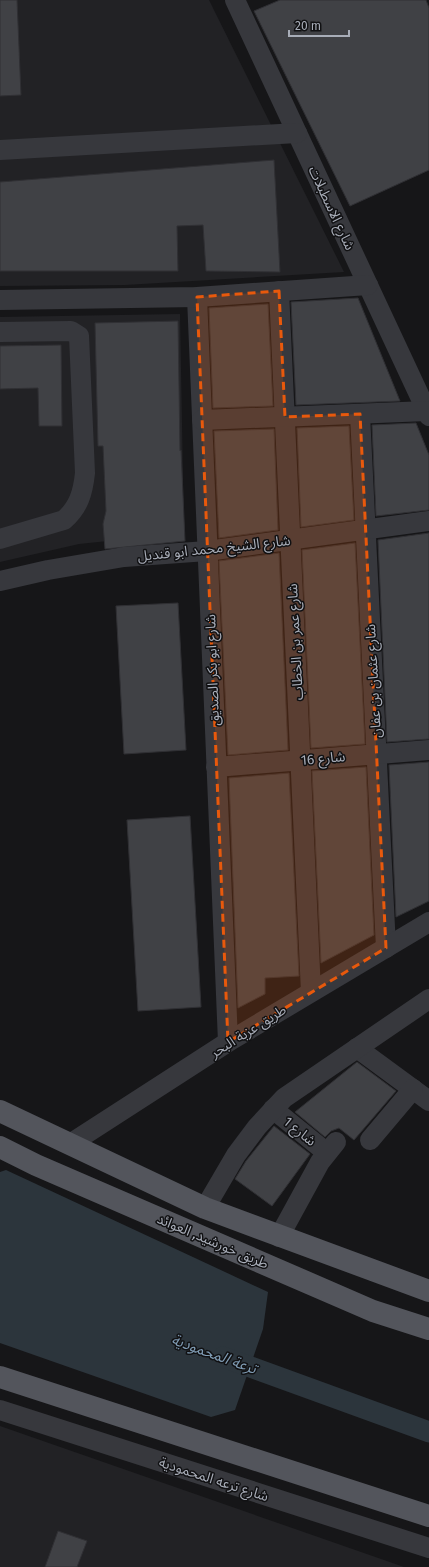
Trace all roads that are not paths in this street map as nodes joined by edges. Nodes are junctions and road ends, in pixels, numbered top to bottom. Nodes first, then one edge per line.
1 (235, 0) edge
2 (297, 133) junction
3 (0, 150) edge
4 (368, 285) junction
5 (279, 291) junction
6 (197, 297) junction
7 (0, 300) edge
8 (0, 332) edge
9 (422, 386) edge
10 (360, 414) junction
11 (428, 414) edge
12 (285, 417) junction
13 (202, 420) junction
14 (429, 521) edge
15 (365, 530) junction
16 (0, 539) edge
17 (291, 540) junction
18 (207, 551) junction
19 (0, 581) edge
20 (429, 750) edge
21 (377, 754) junction
22 (301, 760) junction
23 (216, 766) junction
24 (429, 922) edge
25 (386, 948) junction
26 (311, 992) junction
27 (426, 1004) edge
28 (228, 1042) junction
29 (357, 1048) junction
30 (412, 1089) junction
31 (429, 1101) edge
32 (273, 1109) junction
33 (0, 1111) edge
34 (370, 1140) dead end
35 (70, 1144) junction
36 (2, 1149) edge
37 (205, 1208) junction
38 (279, 1237) junction
39 (429, 1291) edge
40 (429, 1329) edge
41 (0, 1377) edge
42 (0, 1410) edge
43 (419, 1513) edge
44 (429, 1525) edge
45 (429, 1548) edge

1 - 2 street, شارع الاسطبلات
2 - 3 street
2 - 4 street, شارع الاسطبلات
4 - 5 street
4 - 9 street, شارع الاسطبلات
5 - 6 street
5 - 12 street, شارع عمر بن الخطاب
6 - 7 street
6 - 13 street, شارع ابو بكر الصديق
8 - 16 street
9 - 11 street, شارع الاسطبلات
10 - 11 street
10 - 12 street
10 - 15 street, شارع عثمان بن عفان
12 - 13 street
12 - 17 street, شارع عمر بن الخطاب
13 - 18 street, شارع ابو بكر الصديق
14 - 15 street, شارع الشيخ محمد ابو قنديل
15 - 17 street, شارع الشيخ محمد ابو قنديل
15 - 21 street, شارع عثمان بن عفان
17 - 18 street, شارع الشيخ محمد ابو قنديل
17 - 22 street, شارع عمر بن الخطاب
18 - 19 street, شارع الشيخ محمد ابو قنديل
18 - 23 street, شارع ابو بكر الصديق
20 - 21 street, شارع 16
21 - 22 street, شارع 16
21 - 25 street, شارع عثمان بن عفان
22 - 23 street, شارع 16
22 - 26 street, شارع عمر بن الخطاب
23 - 28 street, شارع ابو بكر الصديق
24 - 25 street, طريق عزبة البحر
25 - 26 street, طريق عزبة البحر
26 - 28 street, طريق عزبة البحر
27 - 29 street
28 - 35 street, طريق عزبة البحر
29 - 30 street
29 - 32 street
30 - 31 street
30 - 34 street
32 - 37 street
32 - 38 street, شارع 1
33 - 35 main road, طريق خورشيد, العوائد
35 - 37 main road, طريق خورشيد, العوائد
36 - 40 main road, طريق خورشيد, العوائد
37 - 38 main road, طريق خورشيد, العوائد
38 - 39 main road, طريق خورشيد, العوائد
41 - 43 main road
42 - 45 street, شارع ترعه المحمودية
43 - 44 main road

